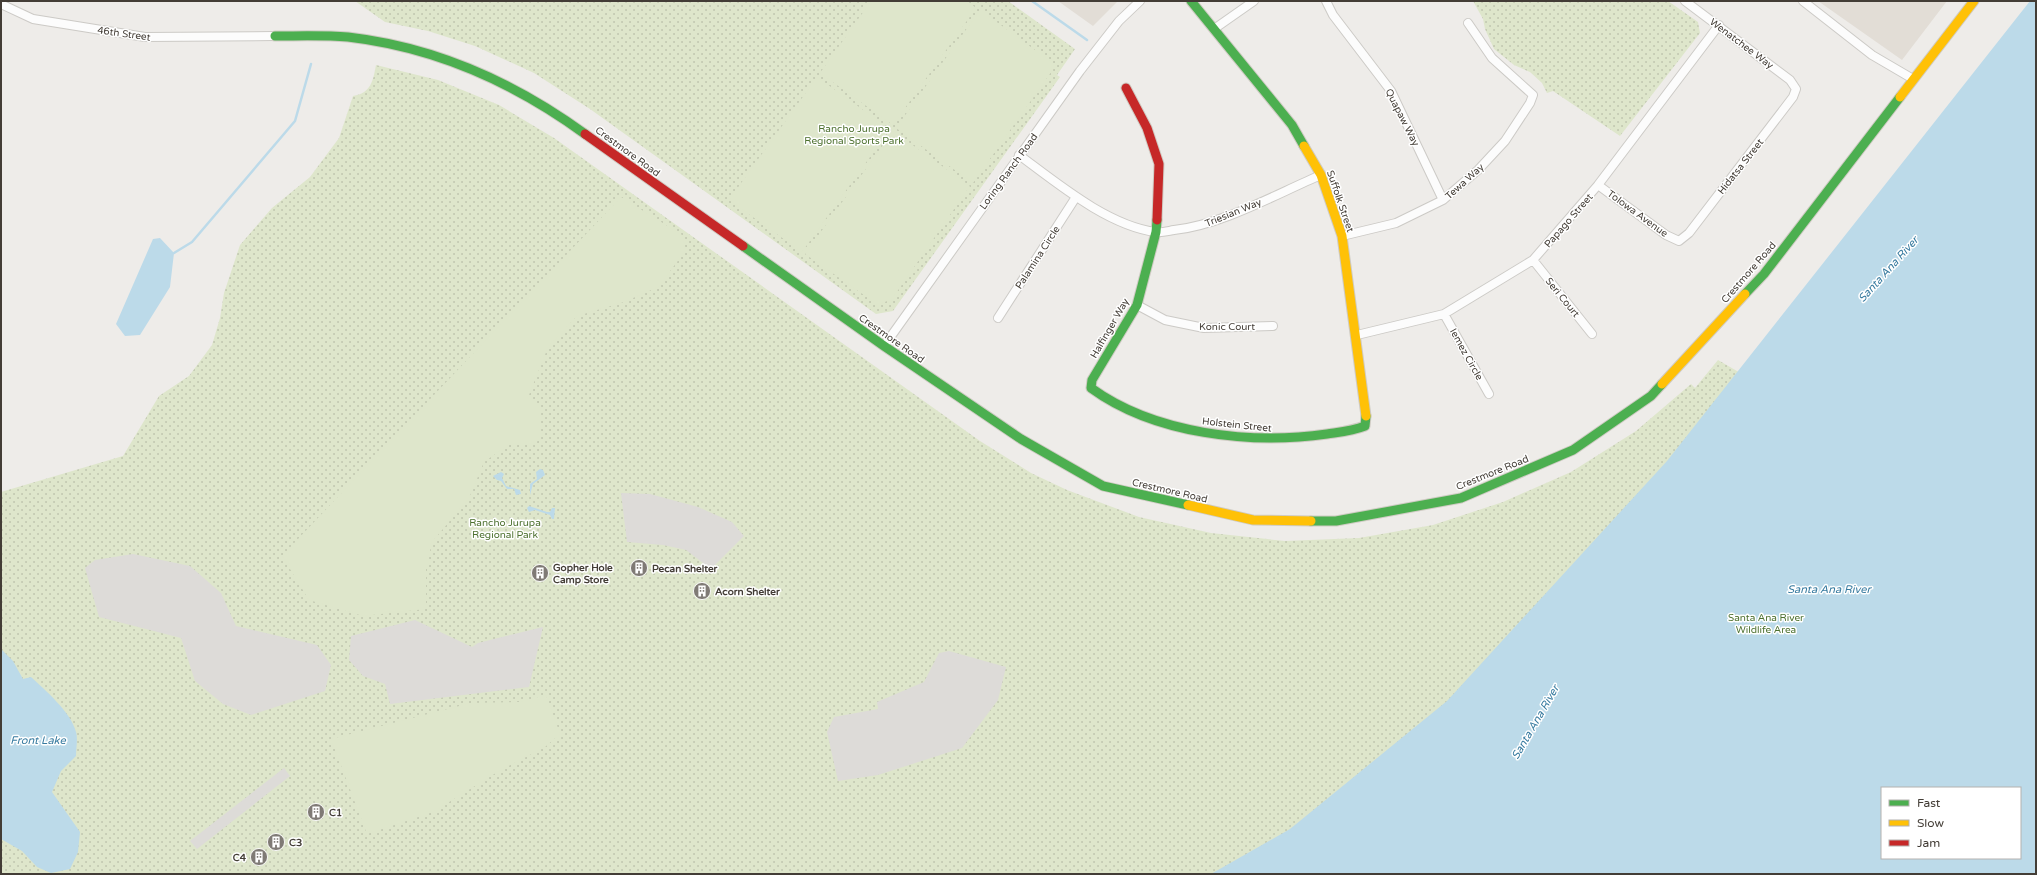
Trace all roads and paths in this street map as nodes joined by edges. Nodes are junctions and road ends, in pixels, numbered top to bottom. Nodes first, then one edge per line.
1 (1140, 1) edge
2 (1191, 1) edge
3 (1254, 1) edge
4 (1326, 1) edge
5 (1685, 1) edge
6 (1803, 1) edge
7 (1974, 1) edge
8 (1, 4) edge
9 (1468, 23) dead end
10 (1719, 25) junction
11 (1214, 29) junction
12 (275, 36) joint
13 (1913, 79) junction
14 (1126, 88) dead end
15 (1796, 89) joint
16 (1019, 155) junction
17 (1321, 175) junction
18 (1598, 185) junction
19 (1076, 197) junction
20 (1443, 200) junction
21 (1156, 232) junction
22 (1342, 236) junction
23 (1679, 241) joint
24 (1533, 260) junction
25 (1137, 305) junction
26 (1444, 314) junction
27 (998, 318) dead end
28 (1273, 326) dead end
29 (1592, 334) dead end
30 (1357, 335) junction
31 (884, 346) junction
32 (1091, 388) joint
33 (1489, 394) dead end
34 (1365, 426) joint

1 - 16 street, Loring Ranch Road
2 - 11 street, Suffolk Street
3 - 11 street
4 - 20 street, Quapaw Way
5 - 10 street, Wenatchee Way
6 - 13 street
7 - 13 street, Crestmore Road
8 - 12 street, 46th Street
9 - 20 street, Tewa Way
10 - 15 street, Wenatchee Way
10 - 18 street, Papago Street
11 - 17 street, Suffolk Street
12 - 31 street, Crestmore Road
13 - 31 street, Crestmore Road
14 - 21 street, Halfinger Way
15 - 23 street, Hidatsa Street
16 - 19 street, Triesian Way
16 - 31 street, Loring Ranch Road
17 - 21 street, Triesian Way
17 - 22 street, Suffolk Street
18 - 23 street, Tolowa Avenue
18 - 24 street, Papago Street
19 - 21 street, Triesian Way
19 - 27 street, Palamina Circle
20 - 22 street, Tewa Way
21 - 25 street, Halfinger Way
22 - 30 street, Suffolk Street
24 - 26 street, Papago Street
24 - 29 street, Seri Court
25 - 28 street, Konic Court
25 - 32 street, Halfinger Way
26 - 30 street, Papago Street
26 - 33 street, Iemez Circle
30 - 34 street, Suffolk Street
32 - 34 street, Holstein Street

